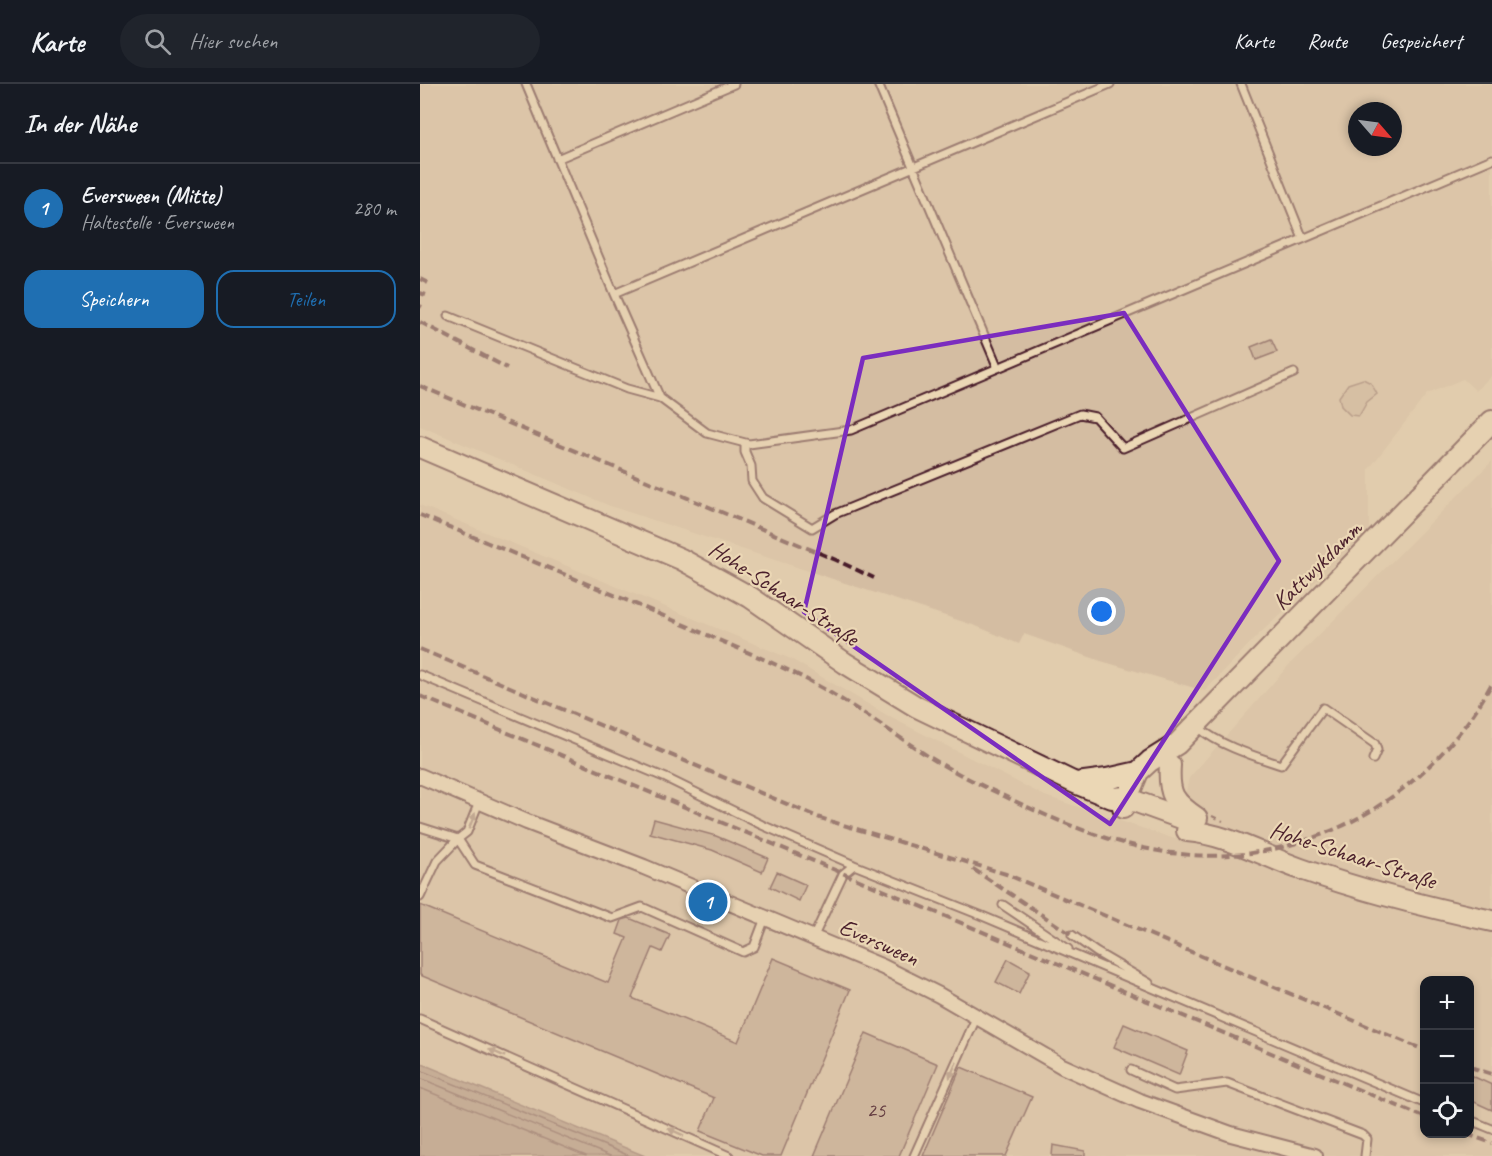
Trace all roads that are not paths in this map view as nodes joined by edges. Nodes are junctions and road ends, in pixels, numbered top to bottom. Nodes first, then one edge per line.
1 (526, 84) edge
2 (734, 84) edge
3 (878, 84) edge
4 (1110, 84) edge
5 (1240, 84) edge
6 (557, 159) junction
7 (1492, 159) edge
8 (914, 167) junction
9 (1303, 239) junction
10 (614, 294) junction
11 (448, 316) dead end
12 (998, 368) junction
13 (1294, 373) dead end
14 (660, 398) junction
15 (1492, 421) edge
16 (745, 443) junction
17 (420, 447) edge
18 (420, 675) edge
19 (1196, 725) junction
20 (1177, 744) junction
21 (1373, 759) dead end
22 (1170, 765) junction
23 (1138, 772) junction
24 (420, 776) edge
25 (1075, 783) junction
26 (479, 802) junction
27 (1129, 805) junction
28 (420, 827) edge
29 (458, 839) junction
30 (1231, 842) junction
31 (854, 865) junction
32 (420, 897) edge
33 (1003, 905) dead end
34 (765, 918) junction
35 (1492, 921) edge
36 (1072, 935) dead end
37 (813, 938) junction
38 (1081, 958) junction
39 (1167, 994) junction
40 (977, 1017) junction
41 (420, 1019) edge
42 (1131, 1070) dead end
43 (1420, 1101) edge
44 (1474, 1122) edge
45 (1492, 1129) edge
46 (729, 1156) edge
47 (914, 1156) edge
48 (1315, 1156) edge
49 (1365, 1156) edge

1 - 6 lane
2 - 6 lane
3 - 8 lane
4 - 8 lane
5 - 9 lane
6 - 10 lane
7 - 9 lane
8 - 10 lane
8 - 12 lane
9 - 12 lane
10 - 14 lane
11 - 14 lane
12 - 16 lane
13 - 16 lane
14 - 16 lane
15 - 19 main road, Kattwykdamm
17 - 25 main road, Hohe-Schaar-Straße
18 - 31 lane
19 - 20 main road, Kattwykdamm
19 - 21 lane
20 - 22 main road, Kattwykdamm
20 - 23 main road, Kattwykdamm
22 - 27 main road, Kattwykdamm
22 - 30 main road
23 - 25 main road
23 - 27 main road, Kattwykdamm
24 - 26 street, Eversween
25 - 27 main road, Hohe-Schaar-Straße
29 -> 26 lane
26 - 34 street, Eversween
27 - 30 main road, Hohe-Schaar-Straße
28 - 29 lane
29 - 32 lane
29 - 34 lane
30 - 35 main road, Hohe-Schaar-Straße
31 - 37 lane
31 - 38 lane
33 - 38 lane
34 - 37 street, Eversween
36 - 39 lane
37 - 40 street, Eversween
38 - 39 lane
39 - 43 lane
40 -> 47 lane
40 - 48 street, Eversween
46 -> 41 lane
42 - 49 lane
44 - 45 lane

